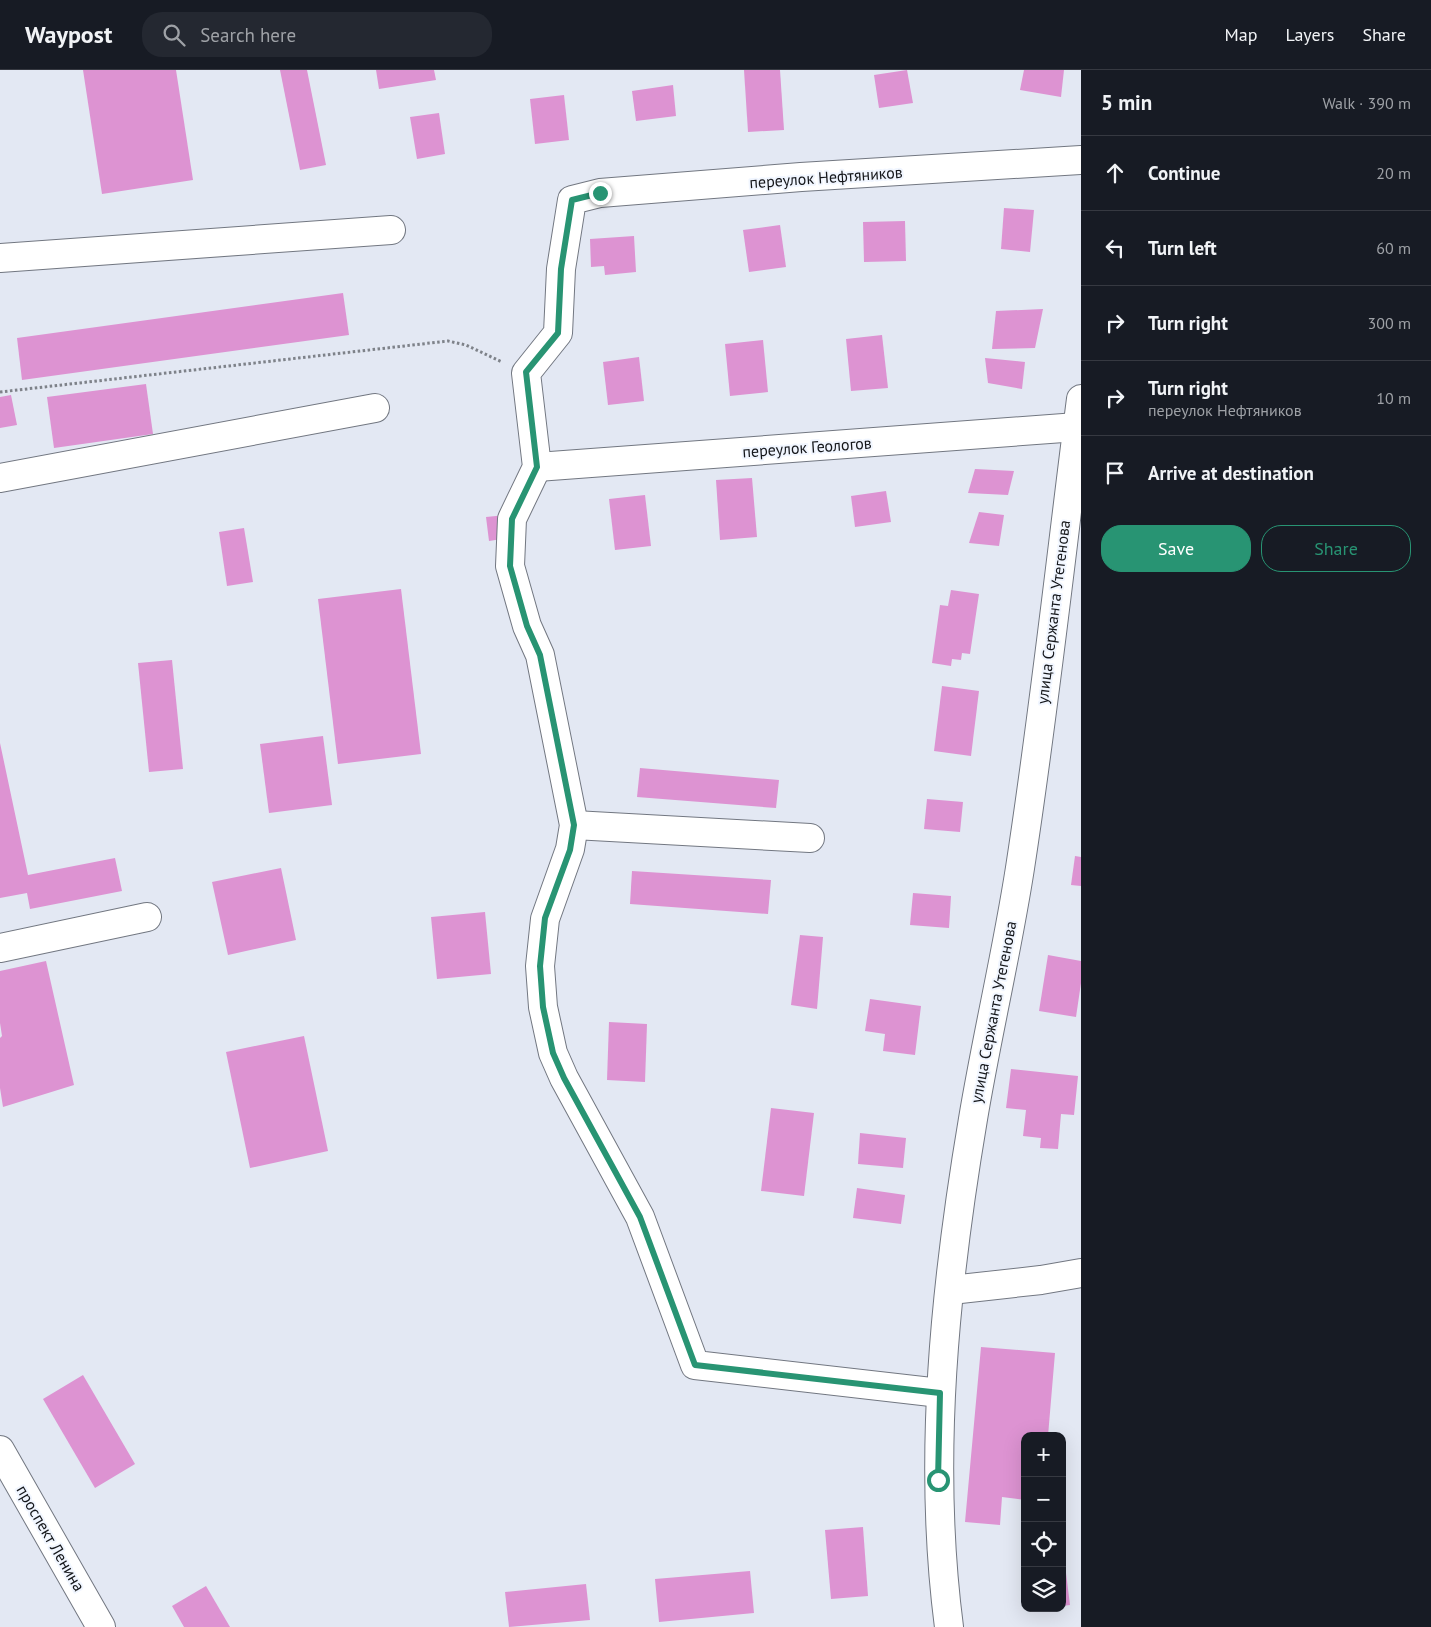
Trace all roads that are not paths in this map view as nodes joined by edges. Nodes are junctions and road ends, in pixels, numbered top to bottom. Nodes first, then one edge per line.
1 (1081, 160) edge
2 (391, 230) dead end
3 (0, 258) edge
4 (1081, 399) edge
5 (375, 408) dead end
6 (1077, 427) junction
7 (537, 467) junction
8 (0, 478) edge
9 (574, 825) junction
10 (810, 838) dead end
11 (147, 917) dead end
12 (0, 948) edge
13 (1081, 1273) edge
14 (951, 1290) junction
15 (940, 1393) junction
16 (0, 1450) edge
17 (99, 1626) edge
18 (950, 1627) edge

1 - 7 street, переулок Нефтяников
2 - 3 street
4 - 6 street, улица Сержанта Утегенова
5 - 8 street
6 - 7 street, переулок Геологов
6 - 14 street, улица Сержанта Утегенова
7 - 9 street
9 - 10 street
9 - 15 street
11 - 12 street
13 - 14 street
14 - 15 street, улица Сержанта Утегенова
15 - 18 street, улица Сержанта Утегенова
16 - 17 street, проспект Ленина

